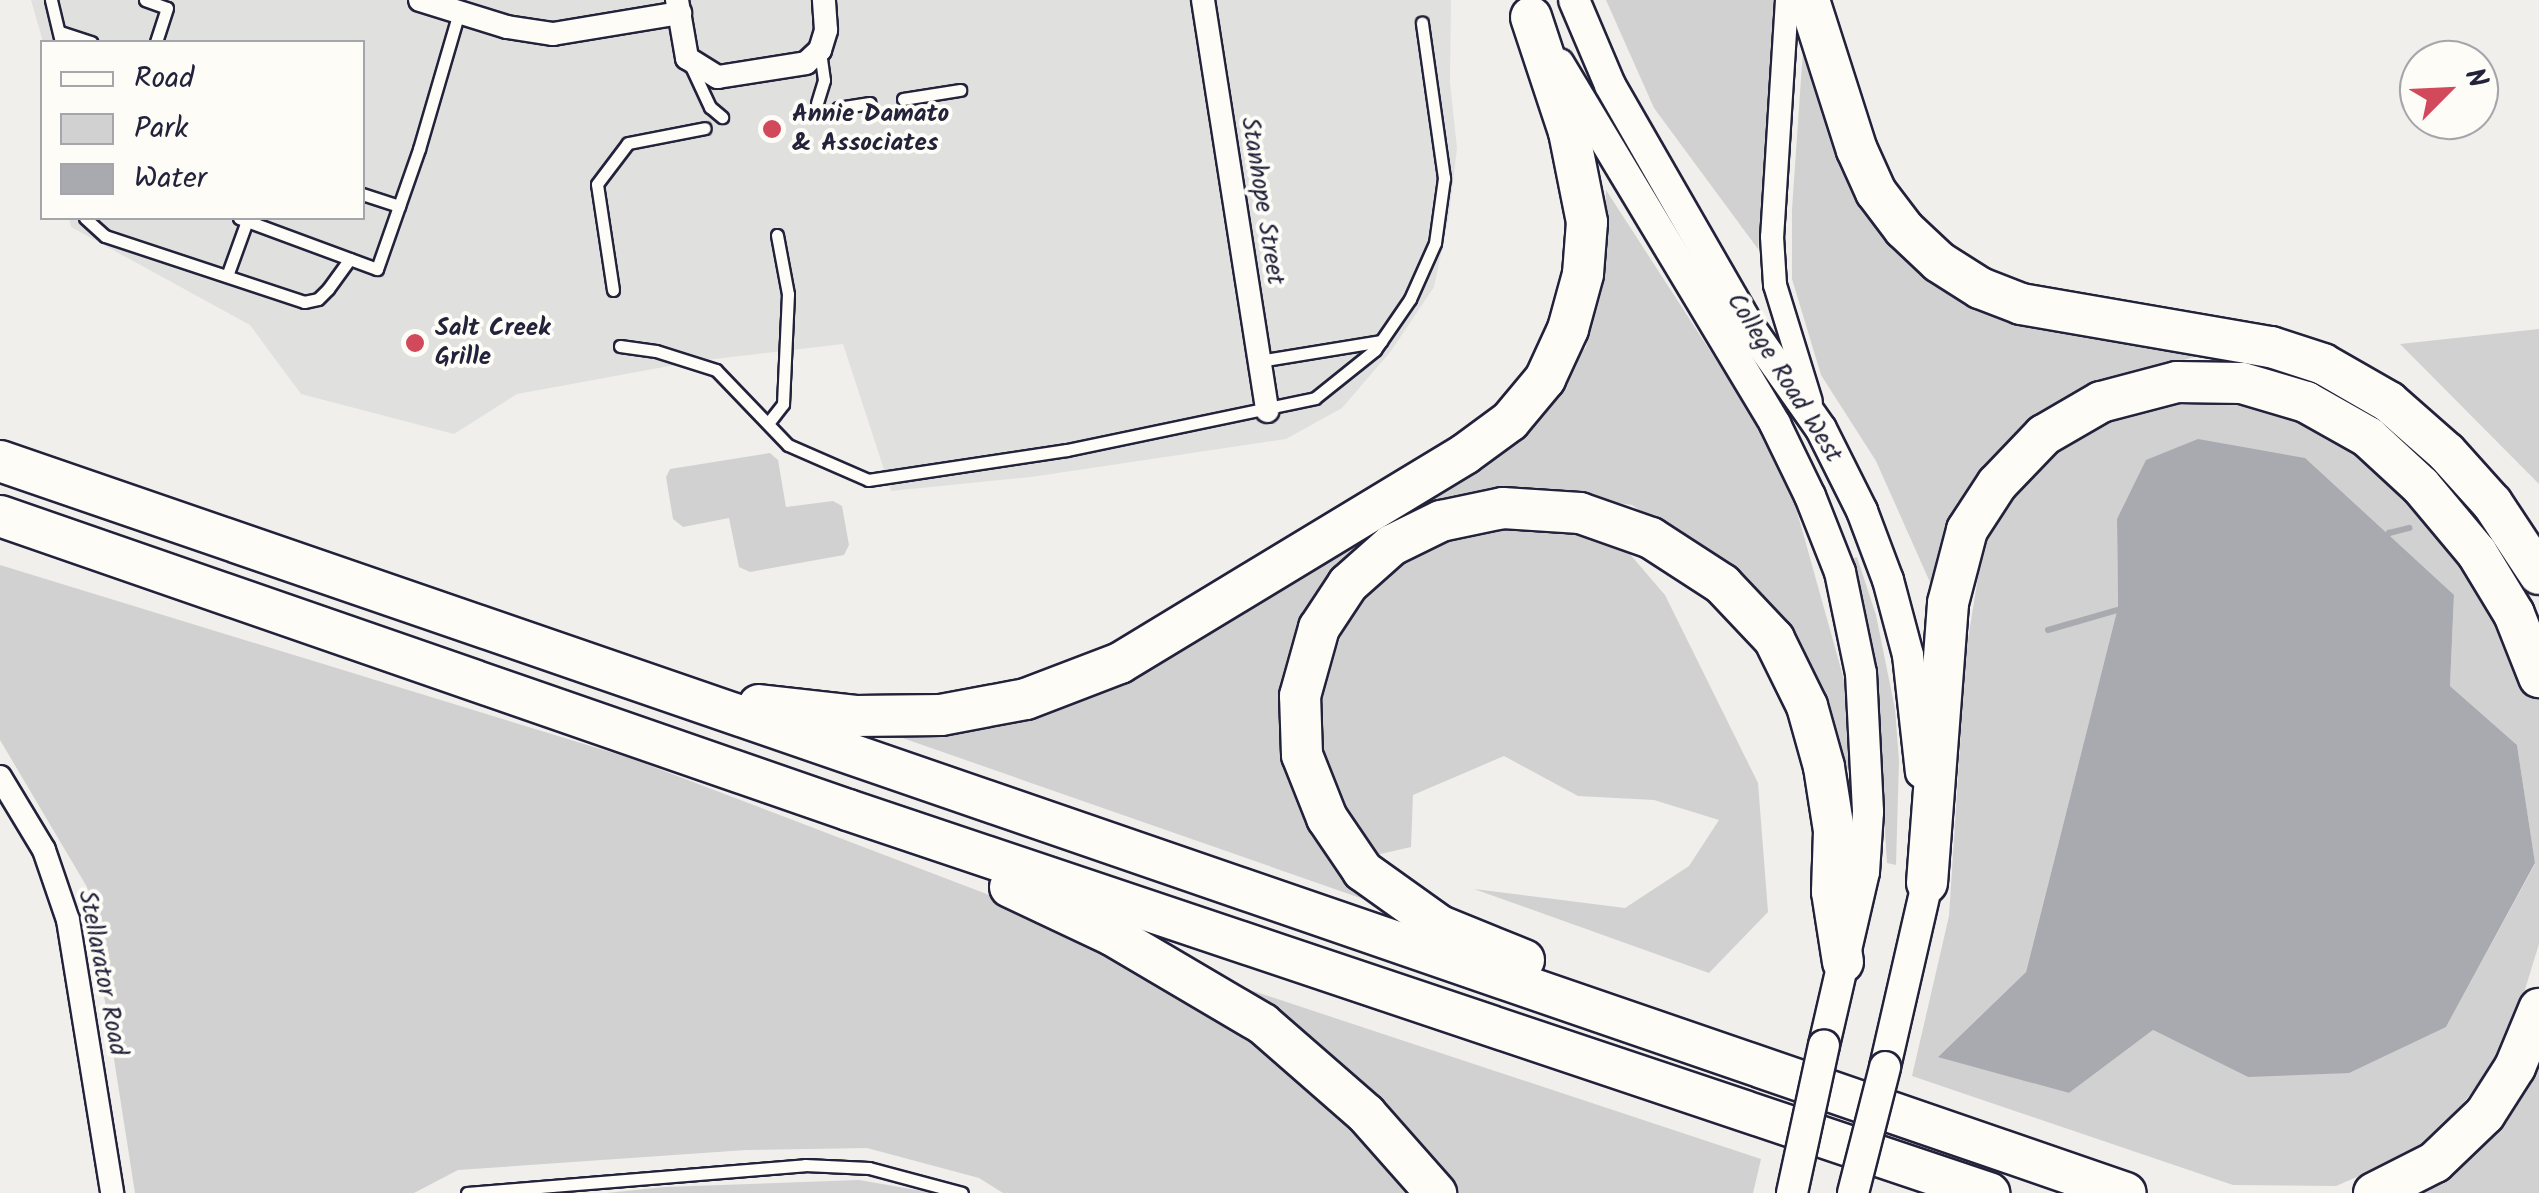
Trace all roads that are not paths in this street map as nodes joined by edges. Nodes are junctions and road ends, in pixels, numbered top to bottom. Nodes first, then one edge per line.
1 (50, 0) edge
2 (146, 0) edge
3 (420, 0) edge
4 (824, 0) edge
5 (1203, 0) edge
6 (1574, 0) edge
7 (1787, 0) edge
8 (1809, 0) edge
9 (679, 6) edge
10 (1528, 8) edge
11 (458, 12) junction
12 (1422, 23) dead end
13 (61, 37) edge
14 (157, 40) edge
15 (820, 50) junction
16 (687, 58) junction
17 (960, 90) dead end
18 (903, 99) dead end
19 (817, 102) dead end
20 (870, 103) dead end
21 (843, 107) dead end
22 (722, 118) dead end
23 (705, 128) dead end
24 (365, 195) edge
25 (399, 206) junction
26 (87, 220) edge
27 (244, 220) edge
28 (250, 220) edge
29 (777, 235) dead end
30 (350, 258) junction
31 (227, 276) junction
32 (612, 290) dead end
33 (1381, 341) junction
34 (620, 346) dead end
35 (1258, 361) junction
36 (1267, 411) junction
37 (769, 422) junction
38 (1821, 429) junction
39 (0, 461) edge
40 (6, 521) edge
41 (2539, 574) edge
42 (2539, 676) edge
43 (700, 699) junction
44 (0, 778) edge
45 (848, 810) junction
46 (1927, 883) junction
47 (1842, 962) junction
48 (2539, 1009) edge
49 (1650, 1030) junction
50 (604, 1186) edge
51 (1953, 1186) edge
52 (495, 1191) edge
53 (112, 1193) edge
54 (467, 1193) edge
55 (962, 1193) edge
56 (1436, 1193) edge
57 (1792, 1193) edge
58 (1853, 1193) edge
59 (1989, 1193) edge
60 (2126, 1193) edge
61 (2374, 1193) edge

1 - 13 lane
2 - 14 lane
3 - 11 street
4 - 15 street
5 - 35 street, Stanhope Street
6 - 38 street, College Road West
7 - 38 street
8 - 41 highway
9 - 11 street
9 - 16 street
10 - 43 highway
10 - 47 street, College Road West
11 - 25 lane
12 - 33 lane
15 - 16 street
15 - 19 lane
16 - 22 lane
17 - 18 lane
20 - 21 lane
23 - 32 lane
24 - 25 lane
25 - 30 lane
26 - 31 lane
27 - 31 lane
28 - 30 lane
29 - 37 lane
30 - 31 lane
33 - 35 lane
33 - 36 lane
34 - 37 lane
35 - 36 street, Stanhope Street
36 - 37 lane
38 - 46 street, College Road West
39 - 43 highway
40 - 45 highway
42 - 46 highway
43 - 49 highway
44 - 53 street, Stellarator Road
45 - 51 highway
45 - 56 highway
46 - 58 street, College Road West, bridge
47 - 49 highway
47 - 57 street, College Road West, bridge
48 - 61 highway
49 - 60 highway
50 - 52 lane
50 - 55 lane
51 - 59 highway
52 - 54 lane

